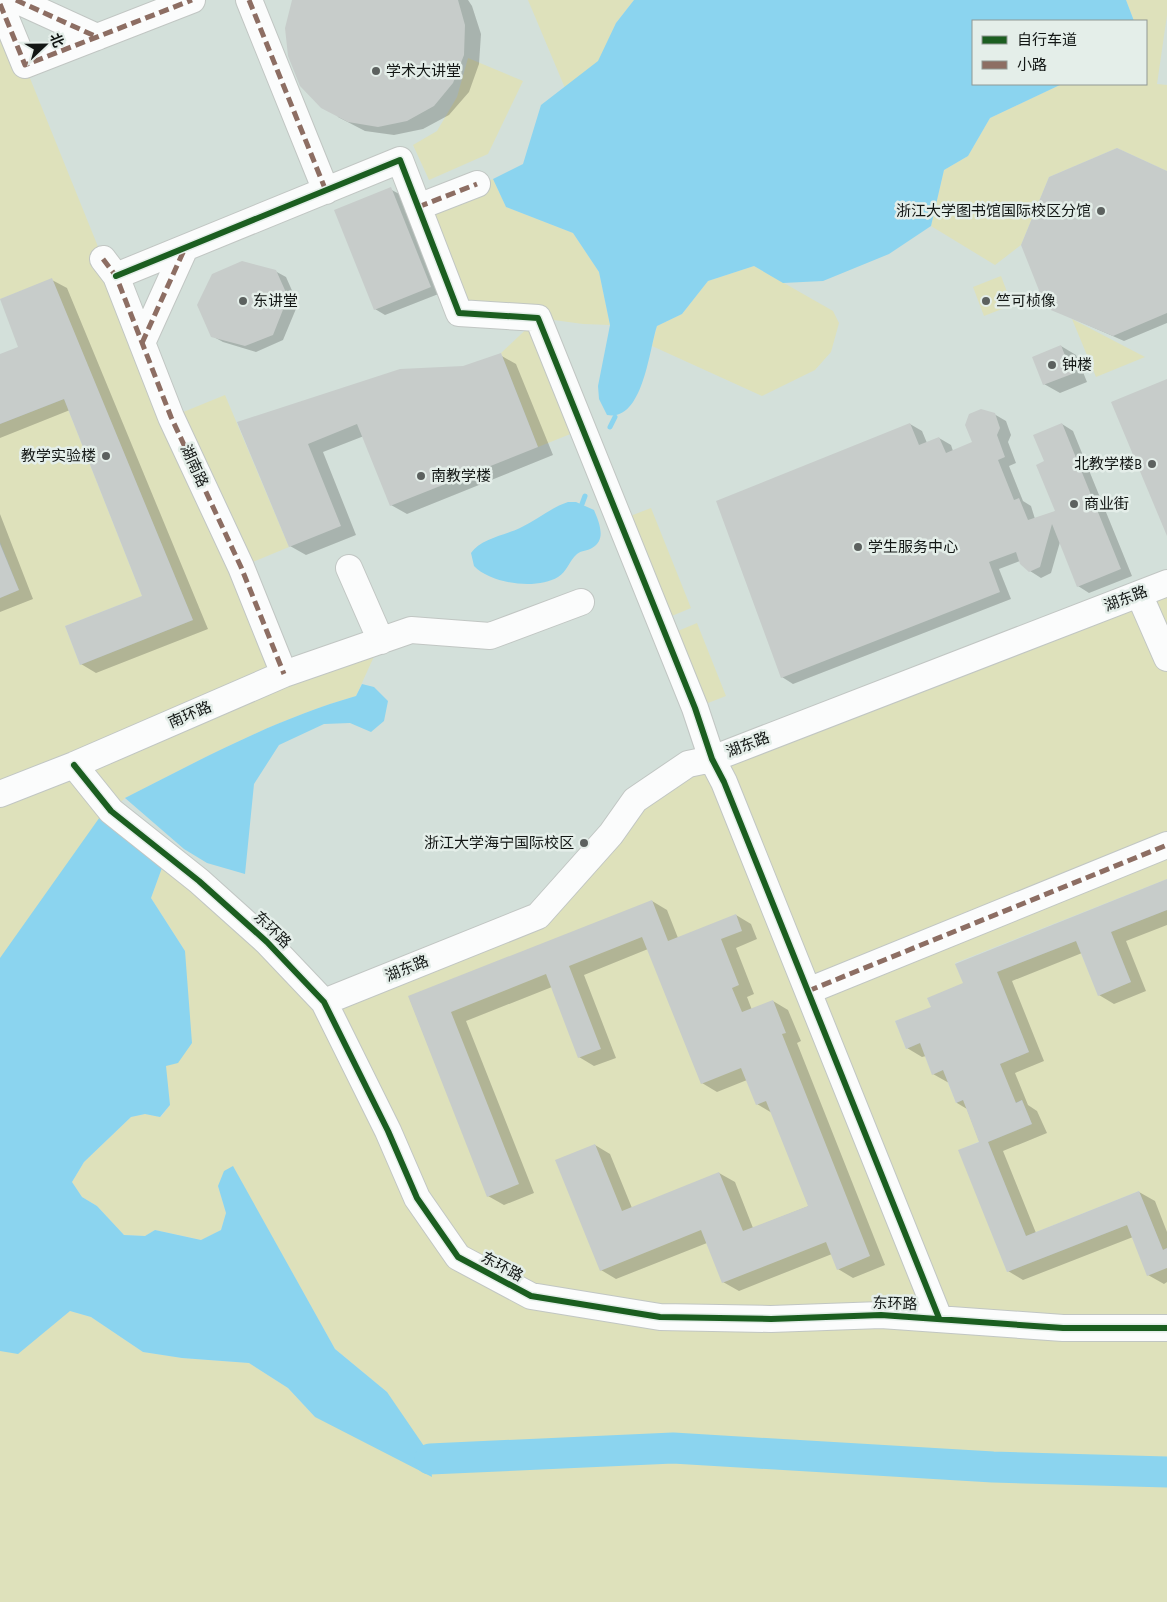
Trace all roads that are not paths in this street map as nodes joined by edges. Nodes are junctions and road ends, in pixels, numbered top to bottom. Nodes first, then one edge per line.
1 (16, 0) edge
2 (192, 0) edge
3 (249, 0) edge
4 (0, 4) edge
5 (97, 37) junction
6 (477, 184) dead end
7 (326, 191) junction
8 (418, 208) junction
9 (185, 248) junction
10 (142, 343) junction
11 (349, 568) dead end
12 (1167, 583) edge
13 (1140, 594) junction
14 (581, 602) dead end
15 (381, 641) junction
16 (1167, 658) edge
17 (284, 674) junction
18 (712, 759) junction
19 (74, 765) junction
20 (0, 794) edge
21 (1167, 845) edge
22 (808, 991) junction
23 (324, 1002) junction
24 (938, 1318) junction
25 (1167, 1328) edge

1 - 5 street
2 - 5 street
3 - 7 street
4 - 5 street
6 - 8 street
7 - 8 street
7 - 9 street
8 - 18 street
9 - 10 street
9 - 10 street, 湖南路
10 - 17 street, 湖南路
11 - 15 street
12 - 13 street, 湖东路
13 - 16 street
13 - 18 street, 湖东路
14 - 15 street, 南环路
15 - 17 street, 南环路
17 - 19 street, 南环路
18 - 22 street
18 - 23 street, 湖东路
19 - 20 street, 南环路
19 - 23 street, 东环路
21 - 22 street
22 - 24 street
23 - 24 street, 东环路
24 - 25 street, 东环路

